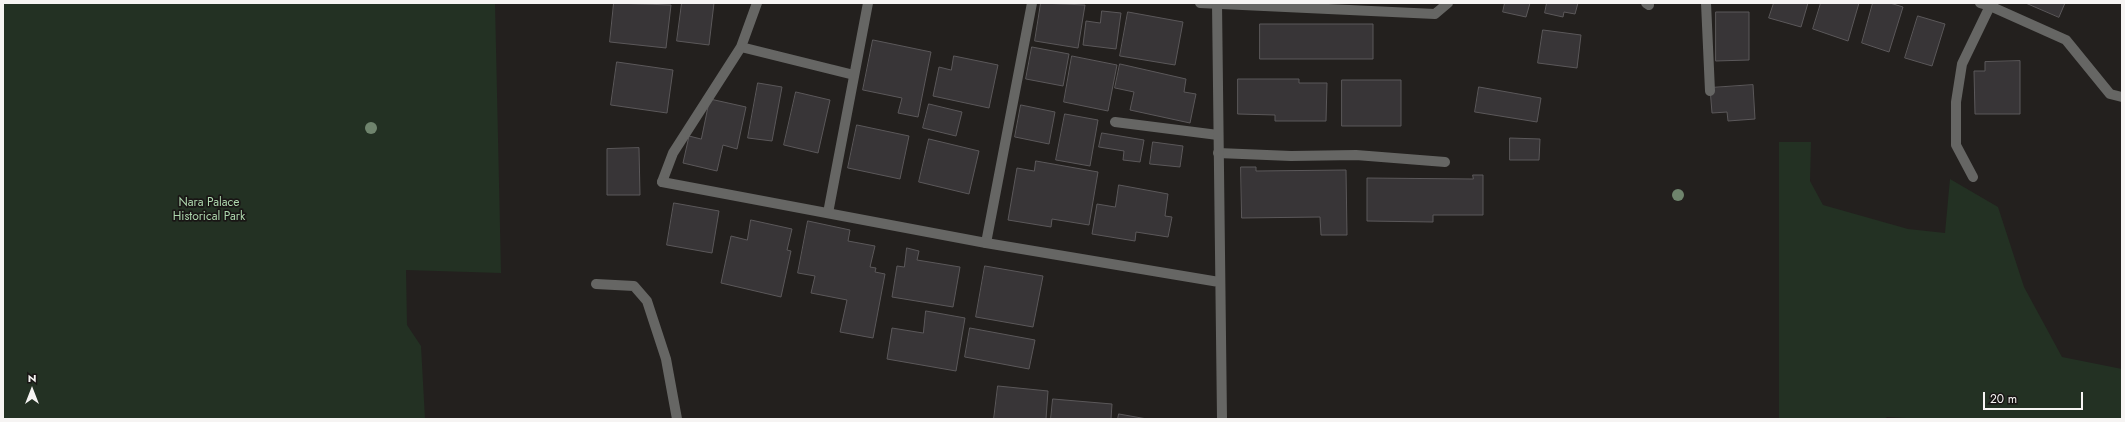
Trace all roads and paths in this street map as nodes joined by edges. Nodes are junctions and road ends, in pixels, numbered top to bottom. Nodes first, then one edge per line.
1 (757, 3) edge
2 (868, 3) edge
3 (1032, 3) edge
4 (1200, 3) edge
5 (1448, 3) edge
6 (1706, 3) edge
7 (1217, 4) edge
8 (1985, 4) edge
9 (741, 47) junction
10 (854, 76) junction
11 (1710, 91) dead end
12 (2122, 97) edge
13 (1115, 122) dead end
14 (1218, 135) junction
15 (1218, 153) junction
16 (1444, 162) dead end
17 (1973, 177) dead end
18 (828, 214) junction
19 (986, 243) junction
20 (1219, 282) junction
21 (596, 284) dead end
22 (677, 419) edge
23 (1222, 419) edge

1 - 9 street
2 - 10 street
3 - 19 street
4 - 7 street
5 - 7 street
6 - 11 street
7 - 14 street
8 - 12 street
8 - 17 street
9 - 10 street
9 - 18 street
10 - 18 street
13 - 14 street
14 - 15 street
15 - 16 street
15 - 20 street
18 - 19 street
19 - 20 street
20 - 23 street
21 - 22 street

